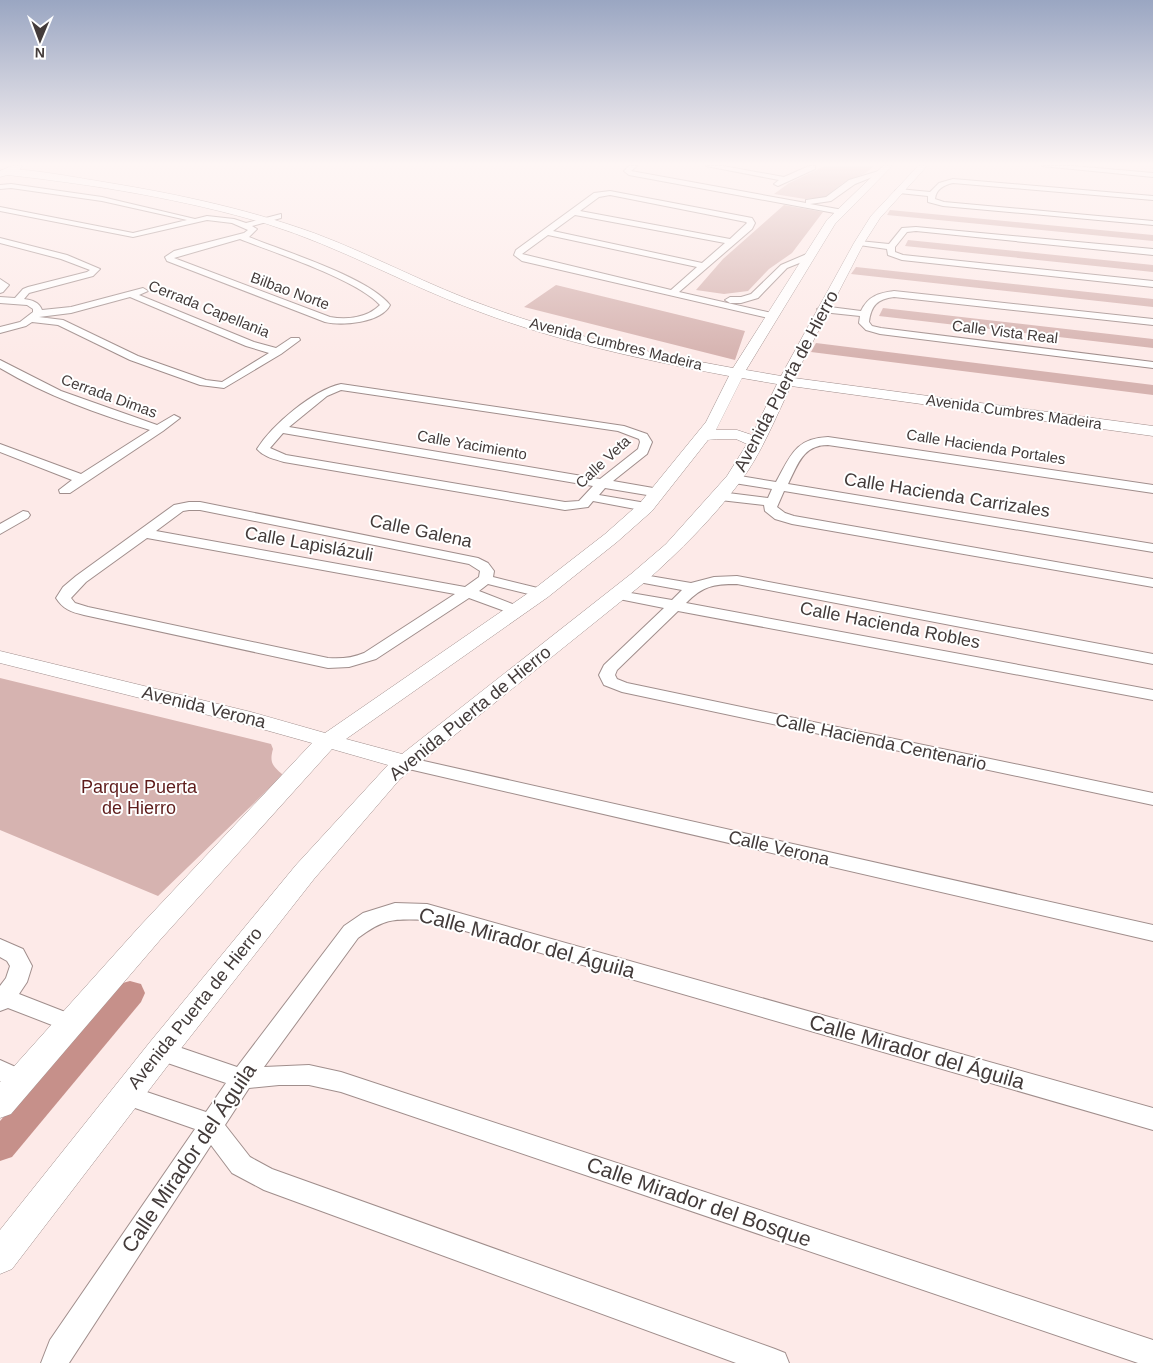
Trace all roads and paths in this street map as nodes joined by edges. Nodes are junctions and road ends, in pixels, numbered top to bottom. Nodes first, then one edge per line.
1 (105, 230) edge
2 (156, 230) edge
3 (253, 230) edge
4 (288, 230) edge
5 (315, 230) edge
6 (549, 230) edge
7 (666, 230) edge
8 (746, 230) edge
9 (826, 230) edge
10 (867, 230) edge
11 (913, 230) edge
12 (931, 230) edge
13 (546, 232) junction
14 (241, 237) junction
15 (861, 239) junction
16 (0, 240) edge
17 (730, 242) junction
18 (893, 243) junction
19 (1153, 252) edge
20 (810, 256) junction
21 (703, 266) junction
22 (0, 282) edge
23 (1153, 284) edge
24 (0, 290) edge
25 (145, 291) dead end
26 (676, 291) junction
27 (132, 294) junction
28 (0, 300) edge
29 (18, 301) junction
30 (825, 305) junction
31 (71, 310) junction
32 (866, 310) junction
33 (35, 316) junction
34 (773, 316) junction
35 (60, 322) junction
36 (1153, 322) edge
37 (0, 330) edge
38 (295, 340) dead end
39 (756, 344) junction
40 (277, 352) junction
41 (761, 362) dead end
42 (0, 363) edge
43 (1153, 365) edge
44 (740, 369) junction
45 (787, 370) junction
46 (224, 386) junction
47 (210, 395) dead end
48 (174, 418) dead end
49 (1153, 422) edge
50 (159, 429) junction
51 (281, 429) junction
52 (708, 429) junction
53 (1153, 431) edge
54 (760, 436) junction
55 (0, 448) edge
56 (82, 478) junction
57 (734, 479) junction
58 (602, 484) junction
59 (781, 486) junction
60 (1153, 489) edge
61 (65, 490) dead end
62 (720, 496) junction
63 (589, 497) junction
64 (653, 500) junction
65 (772, 507) junction
66 (23, 514) dead end
67 (0, 530) edge
68 (144, 534) junction
69 (1153, 548) edge
70 (486, 578) junction
71 (638, 578) junction
72 (1153, 584) edge
73 (693, 588) junction
74 (468, 592) junction
75 (541, 593) junction
76 (619, 594) junction
77 (674, 605) junction
78 (515, 610) junction
79 (0, 657) edge
80 (1153, 659) edge
81 (1153, 695) edge
82 (328, 741) junction
83 (406, 763) junction
84 (1153, 799) edge
85 (1153, 933) edge
86 (0, 946) edge
87 (2, 1000) edge
88 (70, 1023) junction
89 (161, 1051) junction
90 (0, 1070) edge
91 (242, 1079) junction
92 (21, 1080) junction
93 (126, 1095) junction
94 (0, 1104) edge
95 (1153, 1119) edge
96 (211, 1124) junction
97 (0, 1257) edge
98 (1153, 1354) edge
99 (55, 1363) edge
100 (774, 1363) edge

1 - 2 street
3 - 14 street
4 - 44 street, Avenida Cumbres Madeira
5 - 44 street, Avenida Cumbres Madeira
6 - 13 street
7 - 17 street
8 - 17 street
9 - 20 street
10 - 15 street, Avenida Puerta de Hierro
11 - 18 street
12 - 19 street
13 - 21 street
13 - 26 street
14 - 14 street, Bilbao Norte
15 - 18 street
15 - 30 street, Avenida Puerta de Hierro
16 - 29 street
17 - 21 street
18 - 23 street
20 - 26 street
20 - 34 street
21 - 26 street
22 - 24 street
25 - 27 street, Cerrada Capellania
26 - 34 street
27 - 31 street, Cerrada Capellania
27 - 40 street, Cerrada Capellania
28 - 29 street
29 - 33 street
30 - 32 street
30 - 45 street, Avenida Puerta de Hierro
31 - 33 street, Cerrada Capellania
31 - 35 street
32 - 36 street, Calle Vista Real
32 - 43 street, Calle Vista Real
33 - 35 street
33 - 37 street
34 - 39 street
35 - 46 street
38 - 40 street
39 - 41 street
39 - 44 street
40 - 46 street, Cerrada Capellania
42 - 50 street, Cerrada Dimas
44 - 45 street, Avenida Cumbres Madeira
44 - 52 street
45 - 49 street, Avenida Cumbres Madeira
45 - 53 street, Avenida Cumbres Madeira
45 - 54 street, Avenida Puerta de Hierro
46 - 47 street, Cerrada Capellania
48 - 50 street
50 - 56 street, Cerrada Dimas
51 - 58 street, Calle Yacimiento
51 - 58 street, Calle Veta
51 - 63 street, Calle Veta
52 - 54 street
52 - 64 street
54 - 57 street, Avenida Puerta de Hierro
55 - 56 street
56 - 61 street, Cerrada Dimas
57 - 59 street, Calle Hacienda Carrizales
57 - 62 street, Avenida Puerta de Hierro
58 - 63 street, Calle Veta
58 - 64 street, Calle Yacimiento
59 - 60 street, Calle Hacienda Portales
59 - 65 street
59 - 69 street, Calle Hacienda Carrizales
62 - 65 street
62 - 71 street, Avenida Puerta de Hierro
63 - 64 street
64 - 75 street
65 - 72 street
66 - 67 street
68 - 70 street, Calle Galena
68 - 74 street, Calle Lapislázuli
68 - 74 street, Calle Galena
70 - 74 street, Calle Galena
70 - 75 street
71 - 73 street
71 - 76 street, Avenida Puerta de Hierro
73 - 77 street
73 - 80 street, Calle Hacienda Robles
74 - 78 street, Calle Lapislázuli
75 - 78 street
76 - 77 street, Calle Hacienda Robles
76 - 83 street, Avenida Puerta de Hierro
77 - 81 street, Calle Hacienda Robles
77 - 84 street, Calle Hacienda Centenario
78 - 82 street
79 - 82 street, Avenida Verona
82 - 83 street, Avenida Verona
82 - 88 street
83 - 85 street, Calle Verona
83 - 89 street, Avenida Puerta de Hierro
86 - 87 street
87 - 88 street
88 - 92 street
89 - 91 street
89 - 93 street, Avenida Puerta de Hierro
90 - 92 street
91 - 95 street, Calle Mirador del Águila
91 - 96 street, Calle Mirador del Águila
91 - 98 street, Calle Mirador del Bosque
92 - 94 street
93 - 96 street
93 - 97 street, Avenida Puerta de Hierro
96 - 99 street, Calle Mirador del Águila
96 - 100 street

